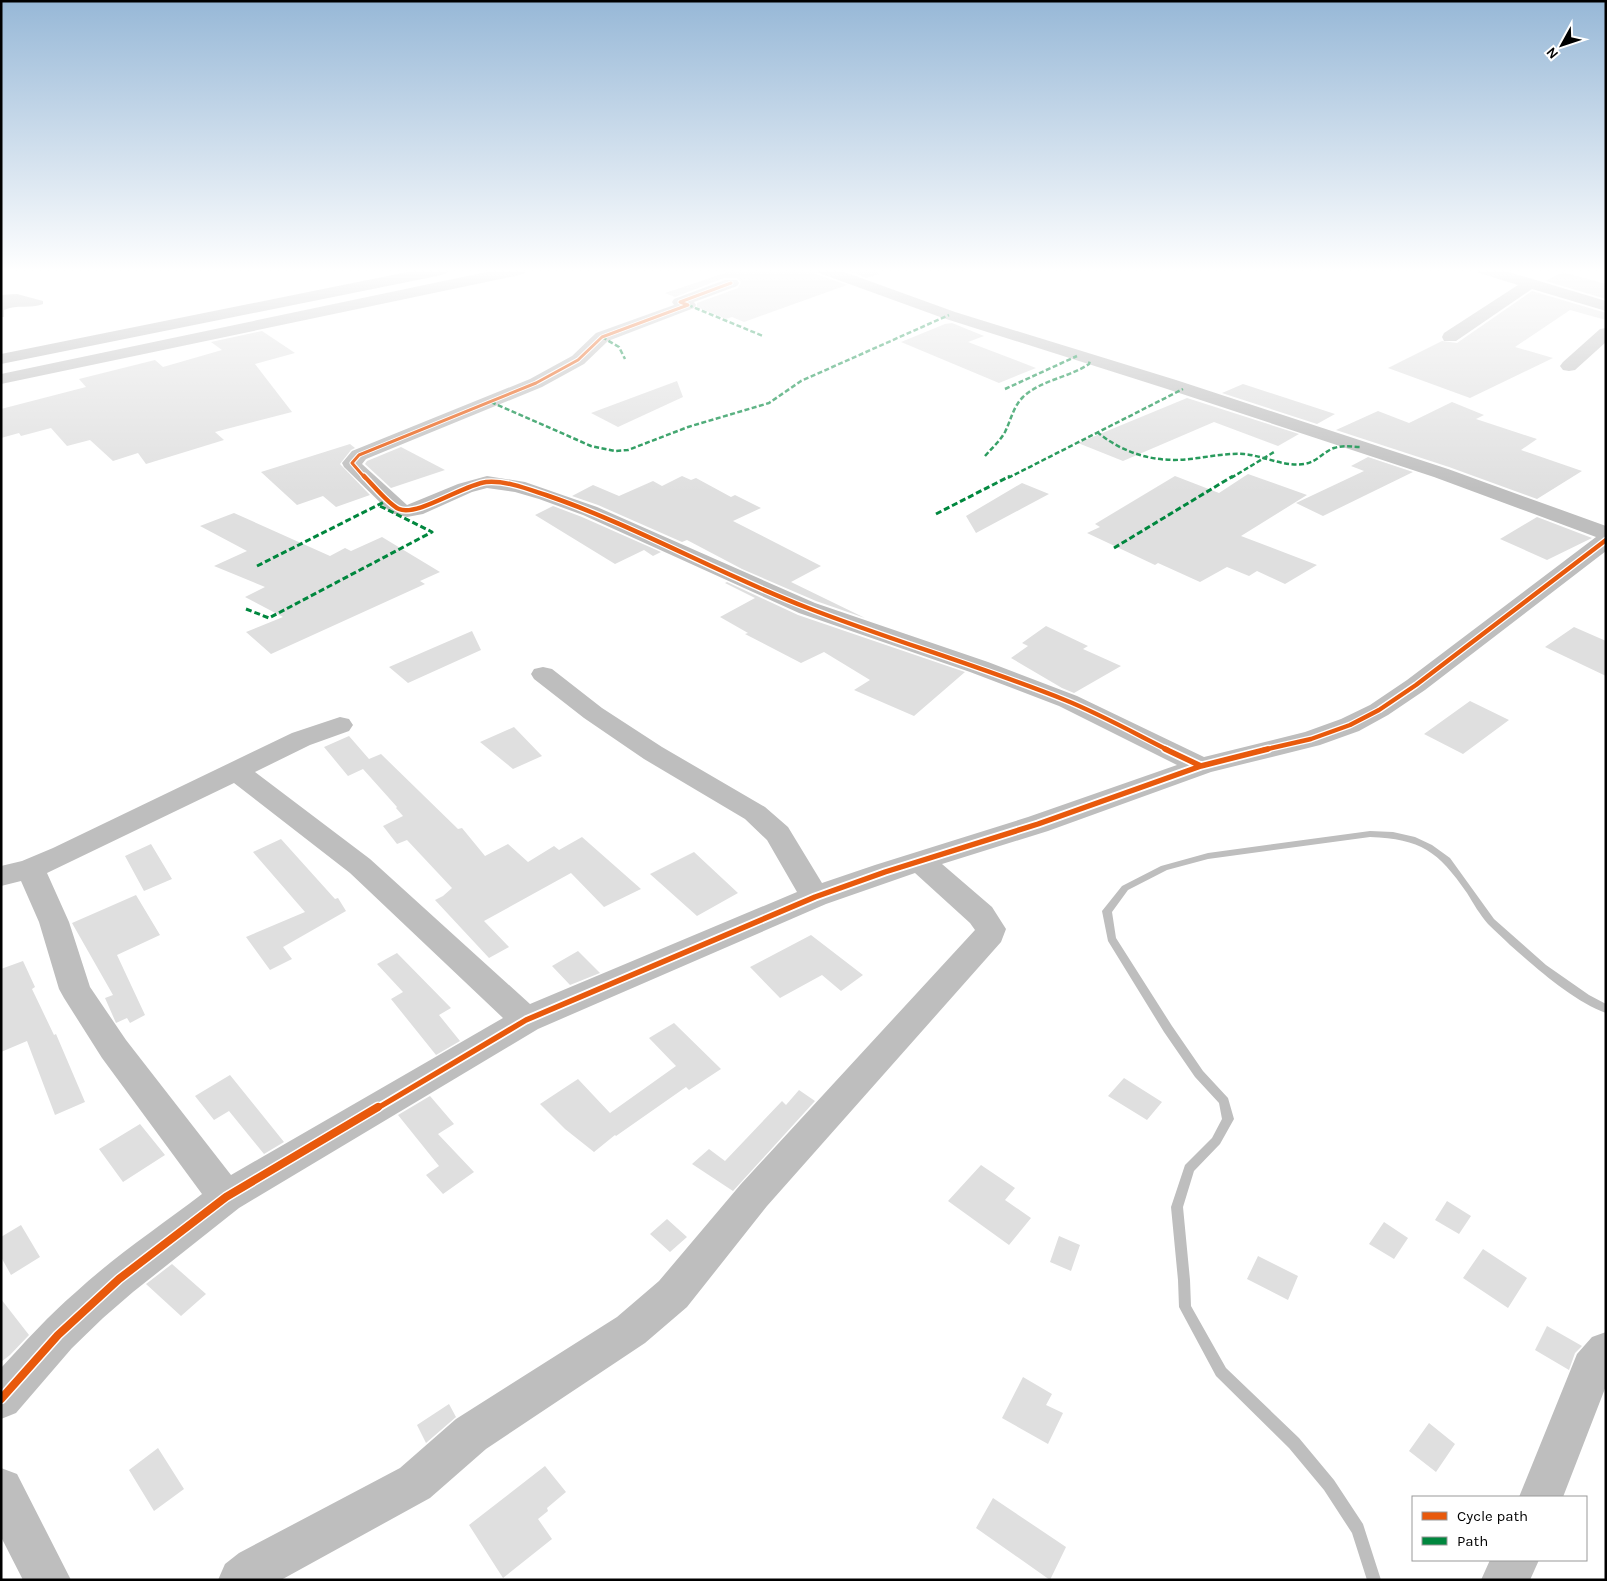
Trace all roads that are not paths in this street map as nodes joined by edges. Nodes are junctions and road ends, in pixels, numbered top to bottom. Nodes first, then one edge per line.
1 (76, 344) edge
2 (169, 344) edge
3 (595, 344) edge
4 (1041, 344) edge
5 (1594, 344) edge
6 (1, 359) edge
7 (1569, 366) dead end
8 (1, 379) edge
9 (1606, 534) edge
10 (1606, 540) edge
11 (543, 674) dead end
12 (340, 725) dead end
13 (1201, 766) junction
14 (236, 771) junction
15 (920, 861) junction
16 (15, 873) edge
17 (815, 897) junction
18 (526, 1020) junction
19 (226, 1196) junction
20 (1606, 1351) edge
21 (1, 1399) edge
22 (1, 1490) edge
23 (1541, 1496) edge
24 (1515, 1561) edge
25 (48, 1580) edge
26 (241, 1580) edge
27 (1504, 1580) edge

1 - 6 street
2 - 8 street
3 - 13 street
4 - 9 street
5 - 7 street
10 - 13 street
11 - 17 street
12 - 14 street
13 - 15 street
14 - 16 street
14 - 18 street
15 - 17 street
15 - 26 street
16 - 19 street
17 - 18 street
18 - 19 street
19 - 21 street
20 - 23 street
22 - 25 street
24 - 27 street

